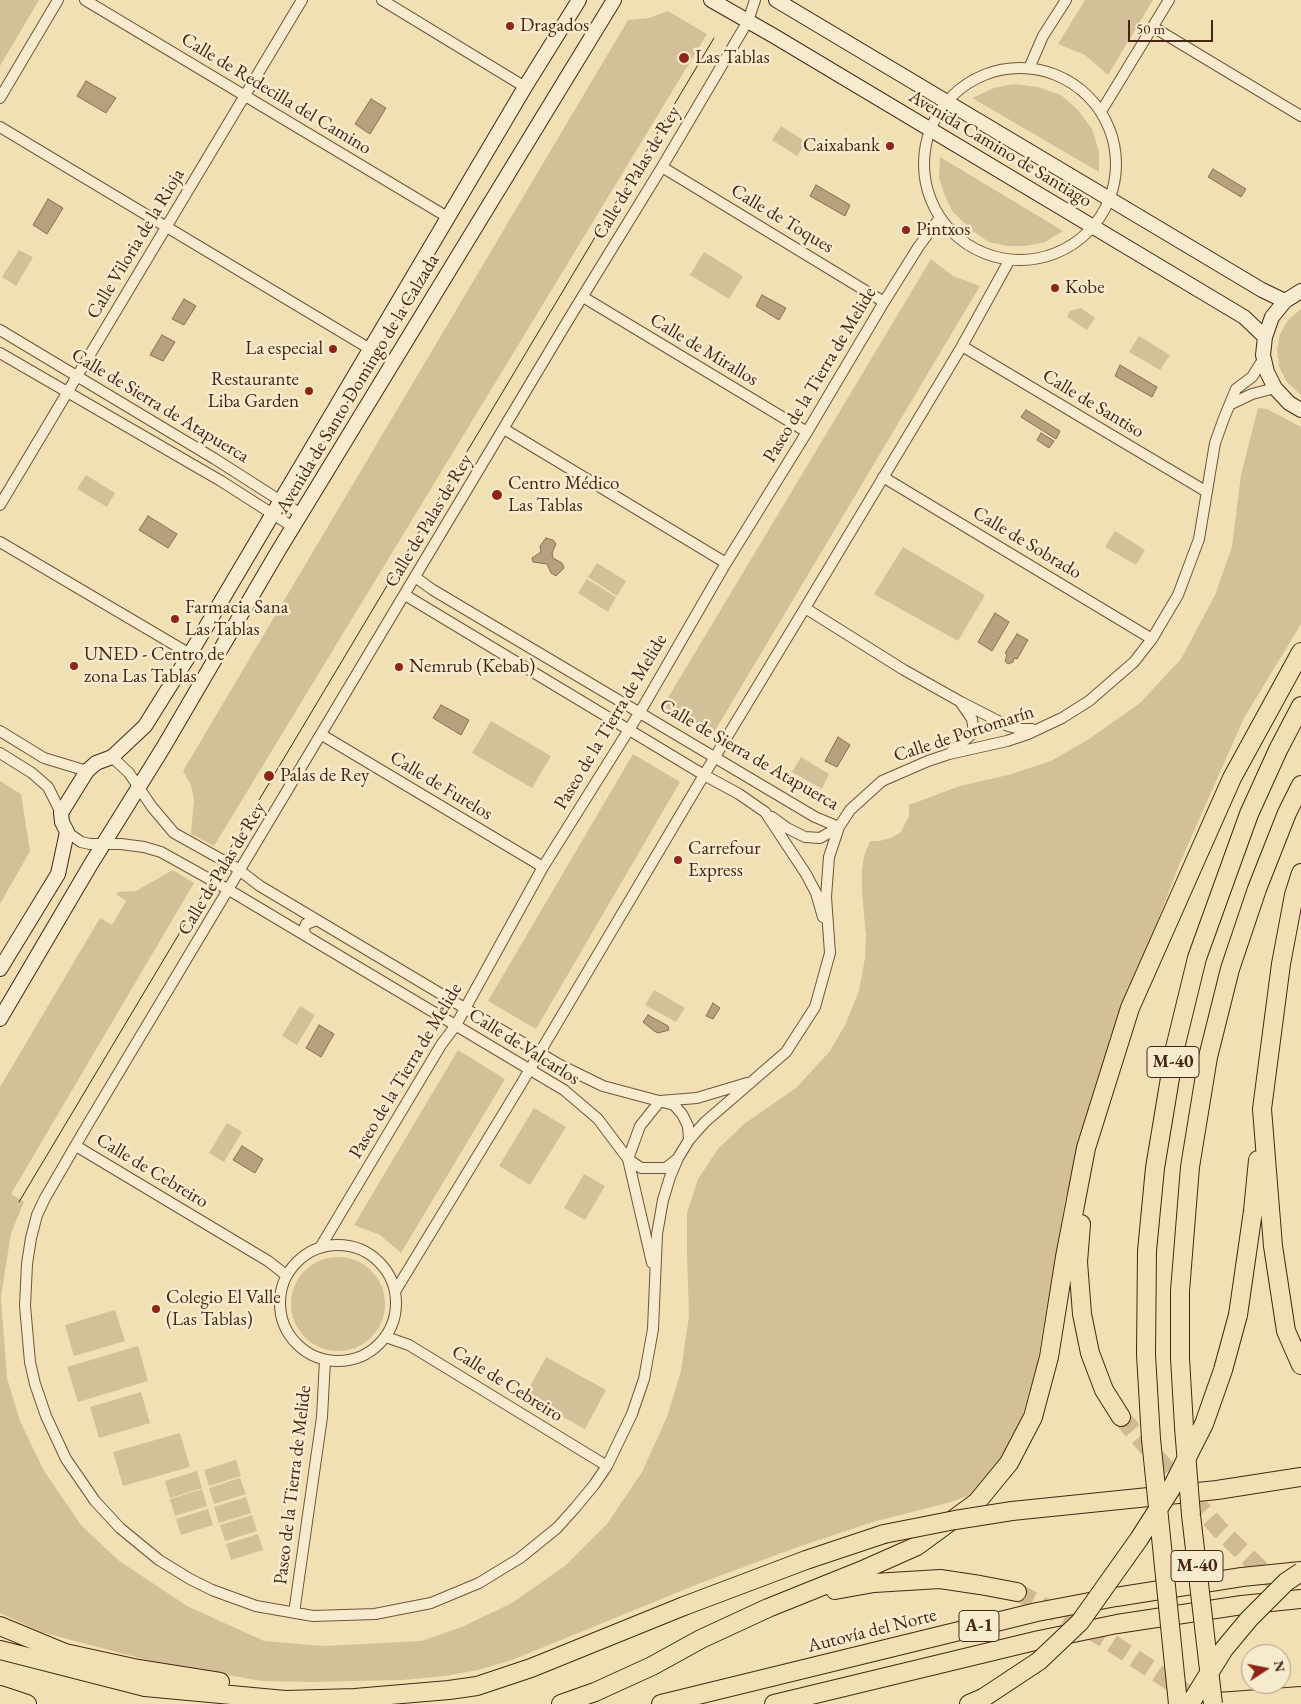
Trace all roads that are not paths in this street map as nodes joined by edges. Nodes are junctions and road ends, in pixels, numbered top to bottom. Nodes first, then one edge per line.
1 (58, 0) edge
2 (85, 0) edge
3 (302, 0) edge
4 (382, 0) edge
5 (579, 0) edge
6 (614, 0) edge
7 (710, 0) edge
8 (755, 0) edge
9 (776, 0) edge
10 (1066, 0) edge
11 (1169, 0) edge
12 (748, 21) junction
13 (1153, 27) junction
14 (1030, 66) junction
15 (525, 87) junction
16 (245, 96) junction
17 (0, 98) edge
18 (947, 103) junction
19 (1102, 110) junction
20 (1301, 116) edge
21 (0, 128) edge
22 (930, 130) junction
23 (662, 167) junction
24 (1109, 199) junction
25 (449, 218) junction
26 (939, 219) junction
27 (1091, 226) junction
28 (166, 227) junction
29 (1009, 261) junction
30 (1301, 290) edge
31 (583, 297) junction
32 (1284, 300) junction
33 (884, 302) junction
34 (0, 330) edge
35 (1265, 337) junction
36 (962, 346) junction
37 (370, 349) junction
38 (0, 352) edge
39 (1264, 358) junction
40 (78, 376) junction
41 (1275, 388) junction
42 (68, 392) junction
43 (1231, 404) junction
44 (1301, 410) edge
45 (504, 428) junction
46 (807, 432) junction
47 (883, 477) junction
48 (1206, 492) junction
49 (0, 505) edge
50 (276, 508) junction
51 (301, 514) junction
52 (294, 526) junction
53 (0, 542) edge
54 (726, 563) junction
55 (415, 577) junction
56 (405, 595) junction
57 (805, 608) junction
58 (1152, 639) junction
59 (1301, 652) edge
60 (190, 654) junction
61 (961, 702) junction
62 (1301, 706) edge
63 (640, 712) junction
64 (1040, 728) junction
65 (629, 729) junction
66 (0, 731) edge
67 (322, 735) junction
68 (0, 754) edge
69 (949, 754) junction
70 (112, 757) junction
71 (715, 758) junction
72 (87, 771) junction
73 (704, 775) junction
74 (1301, 785) edge
75 (139, 789) junction
76 (765, 812) junction
77 (61, 813) junction
78 (840, 827) junction
79 (68, 832) junction
80 (104, 844) junction
81 (542, 866) junction
82 (240, 872) junction
83 (1301, 873) edge
84 (229, 890) junction
85 (289, 903) junction
86 (1175, 908) junction
87 (317, 920) junction
88 (279, 921) junction
89 (308, 937) junction
90 (830, 949) junction
91 (0, 969) edge
92 (465, 1008) junction
93 (0, 1019) edge
94 (456, 1025) junction
95 (539, 1054) junction
96 (529, 1070) junction
97 (752, 1081) junction
98 (660, 1101) junction
99 (1262, 1109) junction
100 (689, 1140) junction
101 (76, 1146) junction
102 (678, 1158) junction
103 (628, 1159) junction
104 (321, 1246) junction
105 (286, 1275) junction
106 (655, 1279) junction
107 (396, 1290) junction
108 (386, 1336) junction
109 (325, 1360) junction
110 (1301, 1365) edge
111 (1121, 1416) tunnel mouth
112 (607, 1466) junction
113 (1301, 1477) edge
114 (1301, 1572) edge
115 (1017, 1592) tunnel mouth
116 (1301, 1599) edge
117 (768, 1608) junction
118 (294, 1613) junction
119 (0, 1626) edge
120 (0, 1650) edge
121 (0, 1689) edge
122 (0, 1695) edge
123 (1301, 1696) edge
124 (285, 1700) junction
125 (976, 1701) edge
126 (25, 1704) edge
127 (561, 1704) edge
128 (661, 1704) edge
129 (774, 1704) edge
130 (1178, 1704) edge
131 (1190, 1704) edge
132 (1213, 1704) edge

1 - 17 street
2 - 16 street, Calle de Redecilla del Camino
3 - 16 street, Calle Viloria de la Rioja
4 - 15 street
5 - 15 street, Avenida de Santo Domingo de la Calzada
6 - 51 street, Avenida de Santo Domingo de la Calzada
7 - 12 street, Avenida Camino de Santiago
8 - 12 street, Calle de Palas de Rey
9 - 18 street, Avenida Camino de Santiago
10 - 14 street
11 - 13 street
12 - 22 street, Avenida Camino de Santiago
12 - 23 street, Calle de Palas de Rey
13 - 19 street
13 - 20 street
14 - 18 street
14 - 19 street
15 - 25 street, Avenida de Santo Domingo de la Calzada
16 - 25 street, Calle de Redecilla del Camino
16 - 28 street, Calle Viloria de la Rioja
18 - 22 street
18 - 24 street, Avenida Camino de Santiago
19 - 24 street
21 - 28 street
22 - 26 street
22 - 27 street, Avenida Camino de Santiago
23 - 31 street, Calle de Palas de Rey
23 - 33 street, Calle de Toques
24 - 27 street
24 - 32 street, Avenida Camino de Santiago
25 - 37 street, Avenida de Santo Domingo de la Calzada
26 - 29 street
26 - 33 street, Paseo de la Tierra de Melide
27 - 29 street
27 - 35 street, Avenida Camino de Santiago
28 - 37 street
28 - 40 street, Calle Viloria de la Rioja
29 - 36 street
30 - 32 street
31 - 45 street, Calle de Palas de Rey
31 - 46 street, Calle de Mirallos
32 - 35 street
33 - 46 street, Paseo de la Tierra de Melide
34 - 40 street, Calle de Sierra de Atapuerca
35 - 39 street
36 - 47 street
36 - 48 street, Calle de Santiso
37 - 50 street, Avenida de Santo Domingo de la Calzada
38 - 42 street, Calle de Sierra de Atapuerca
39 - 41 street
39 - 43 street, Calle de Portomarín
40 - 42 street, Calle Viloria de la Rioja
40 - 50 street, Calle de Sierra de Atapuerca
41 - 43 street
41 - 44 street
42 - 49 street, Calle Viloria de la Rioja
42 - 50 street, Calle de Sierra de Atapuerca
43 - 48 street, Calle de Portomarín
45 - 54 street
45 - 55 street, Calle de Palas de Rey
46 - 54 street, Paseo de la Tierra de Melide
47 - 57 street
47 - 58 street, Calle de Sobrado
48 - 58 street, Calle de Portomarín
50 - 51 street, Calle de Sierra de Atapuerca
50 - 52 street, Calle de Sierra de Atapuerca
50 - 60 street, Avenida de Santo Domingo de la Calzada
51 - 52 street, Avenida de Santo Domingo de la Calzada
52 - 75 street, Avenida de Santo Domingo de la Calzada
53 - 60 street
54 - 63 street, Paseo de la Tierra de Melide
55 - 56 street, Calle de Palas de Rey
55 - 63 street, Calle de Sierra de Atapuerca
56 - 65 street, Calle de Sierra de Atapuerca
56 - 67 street, Calle de Palas de Rey
57 - 61 street
57 - 71 street
58 - 64 street, Calle de Portomarín
59 - 86 highway
60 - 70 street, Avenida de Santo Domingo de la Calzada
61 - 64 street
61 - 69 street
62 - 130 highway, M-40, bridge
63 - 65 street, Paseo de la Tierra de Melide
63 - 71 street, Calle de Sierra de Atapuerca
64 - 69 street, Calle de Portomarín
65 - 73 street, Calle de Sierra de Atapuerca
65 - 81 street, Paseo de la Tierra de Melide
66 - 72 street
67 - 81 street, Calle de Furelos
67 - 82 street, Calle de Palas de Rey
68 - 77 street
69 - 78 street, Calle de Portomarín
70 - 72 street, Avenida de Santo Domingo de la Calzada
70 - 75 street
71 - 73 street
71 - 78 street, Calle de Sierra de Atapuerca
72 - 77 street, Avenida de Santo Domingo de la Calzada
73 - 76 street, Calle de Sierra de Atapuerca
73 - 95 street
74 - 132 highway, M-40, bridge
75 - 80 street, Avenida de Santo Domingo de la Calzada
75 - 82 street, Calle de Valcarlos
76 - 78 street, Calle de Sierra de Atapuerca
76 - 90 street, Calle de Sierra de Atapuerca
77 - 79 street
78 - 90 street, Calle de Portomarín
79 - 80 street, Calle de Valcarlos
79 - 91 street
80 - 84 street, Calle de Valcarlos
80 - 93 street, Avenida de Santo Domingo de la Calzada
81 - 92 street, Paseo de la Tierra de Melide
82 - 84 street, Calle de Palas de Rey
82 - 85 street, Calle de Valcarlos
83 - 99 highway
84 - 88 street, Calle de Valcarlos
84 - 101 street, Calle de Palas de Rey
85 - 87 street, Calle de Valcarlos
85 - 88 street
86 - 111 highway
86 - 117 highway
87 - 89 street
87 - 92 street, Calle de Valcarlos
88 - 89 street, Calle de Valcarlos
89 - 94 street, Calle de Valcarlos
90 - 97 street, Calle de Portomarín
92 - 94 street, Paseo de la Tierra de Melide
92 - 95 street, Calle de Valcarlos
94 - 96 street, Calle de Valcarlos
94 - 104 street, Paseo de la Tierra de Melide
95 - 96 street
95 - 98 street, Calle de Valcarlos
96 - 103 street, Calle de Valcarlos
96 - 107 street
97 - 98 street, Calle de Portomarín
97 - 100 street, Calle de Portomarín
98 - 100 street
98 - 103 street
99 - 110 highway
99 - 125 highway, bridge
100 - 102 street, Calle de Portomarín
101 - 105 street, Calle de Cebreiro
101 - 118 street, Calle de Palas de Rey
102 - 103 street
102 - 106 street, Calle de Portomarín
103 - 106 street, Calle de Portomarín
104 - 105 street
104 - 107 street
105 - 109 street
106 - 112 street, Calle de Portomarín
107 - 108 street
108 - 109 street
108 - 112 street, Calle de Cebreiro
109 - 118 street, Paseo de la Tierra de Melide
112 - 118 street, Calle de Portomarín
113 - 124 highway, bridge
114 - 128 highway, Autovía del Norte / A-1
114 - 131 highway, bridge
115 - 117 highway
116 - 129 highway, A-1
117 - 127 highway
119 - 124 highway
120 - 124 highway
121 - 126 highway
122 - 126 highway
123 - 131 highway

